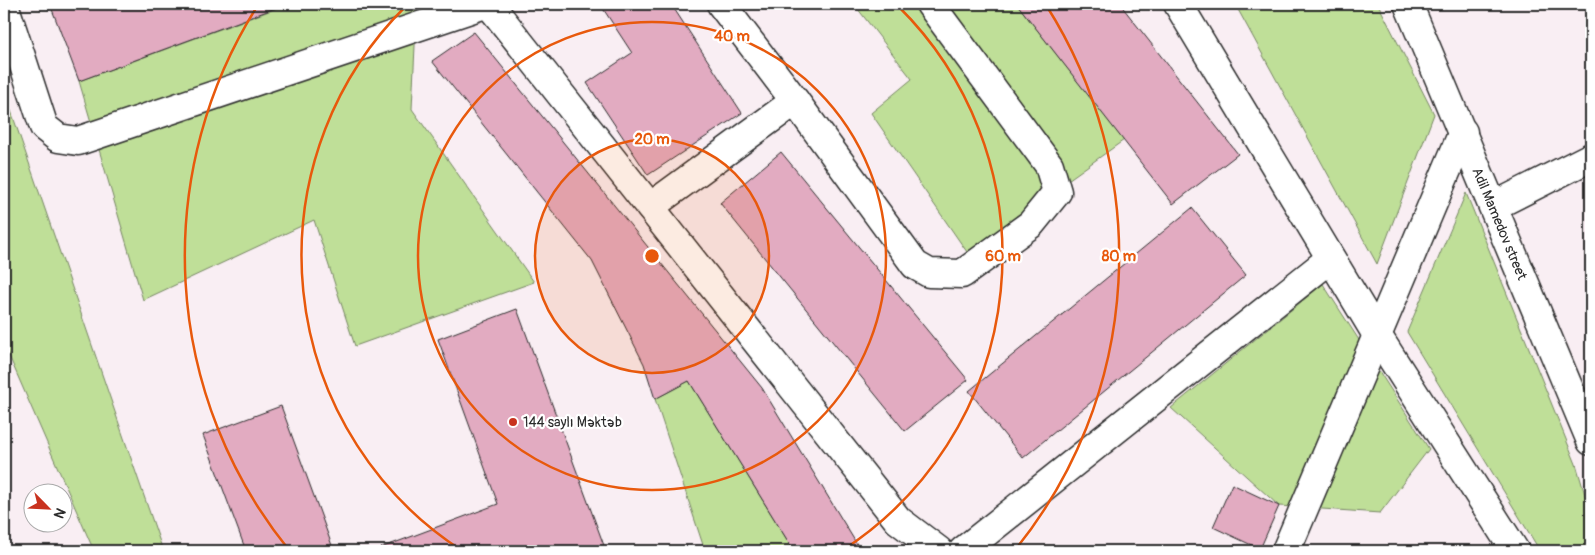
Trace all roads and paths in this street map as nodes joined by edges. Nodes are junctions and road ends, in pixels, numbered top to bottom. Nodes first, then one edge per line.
1 (4, 4) edge
2 (485, 4) edge
3 (489, 4) edge
4 (721, 4) edge
5 (930, 4) edge
6 (1178, 4) edge
7 (1408, 4) edge
8 (795, 101) junction
9 (1463, 132) junction
10 (1591, 157) edge
11 (1494, 206) junction
12 (650, 207) junction
13 (1330, 259) junction
14 (1377, 335) junction
15 (1591, 441) edge
16 (939, 551) edge
17 (963, 551) edge
18 (1286, 551) edge
19 (1515, 551) edge

1 - 2 street
3 - 12 street
4 - 8 street
5 - 8 street
6 - 13 street
7 - 9 street, Adil Mamedov street
8 - 12 street
9 - 11 street, Adil Mamedov street
9 - 14 street
10 - 11 street
11 - 15 street, Adil Mamedov street
12 - 16 street
13 - 14 street
13 - 17 street
14 - 18 street
14 - 19 street

